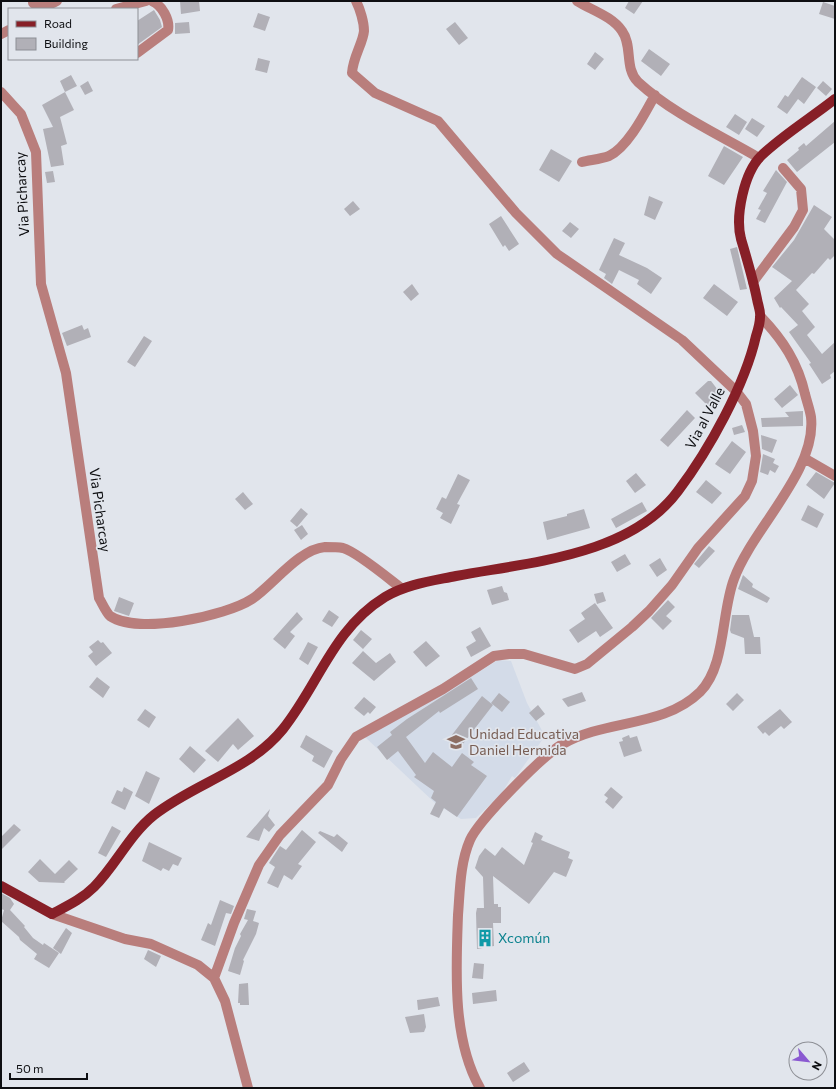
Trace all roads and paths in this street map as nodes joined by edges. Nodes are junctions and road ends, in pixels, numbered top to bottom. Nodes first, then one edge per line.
1 (33, 1) edge
2 (57, 1) edge
3 (146, 1) edge
4 (152, 1) edge
5 (356, 1) edge
6 (577, 1) edge
7 (120, 8) edge
8 (138, 52) edge
9 (1, 92) edge
10 (655, 95) junction
11 (835, 99) edge
12 (759, 158) junction
13 (582, 162) dead end
14 (783, 168) dead end
15 (753, 282) junction
16 (761, 317) junction
17 (736, 390) junction
18 (804, 458) junction
19 (835, 476) edge
20 (401, 588) junction
21 (1, 886) edge
22 (52, 914) junction
23 (214, 978) junction
24 (248, 1088) edge
25 (480, 1088) edge

1 - 2 street
3 - 7 street
4 - 8 street
5 - 17 street
6 - 10 street
9 - 20 street, Via Picharcay
10 - 12 street
10 - 13 street
11 - 12 main road, Via al Valle
12 - 15 main road, Via al Valle
14 - 15 street
15 - 16 main road, Via al Valle
16 - 17 main road, Via al Valle
16 - 18 street
17 - 20 main road, Via al Valle
17 - 23 street
18 - 19 street
18 - 25 street
20 - 22 main road
21 - 22 main road
22 - 23 street
23 - 24 street

